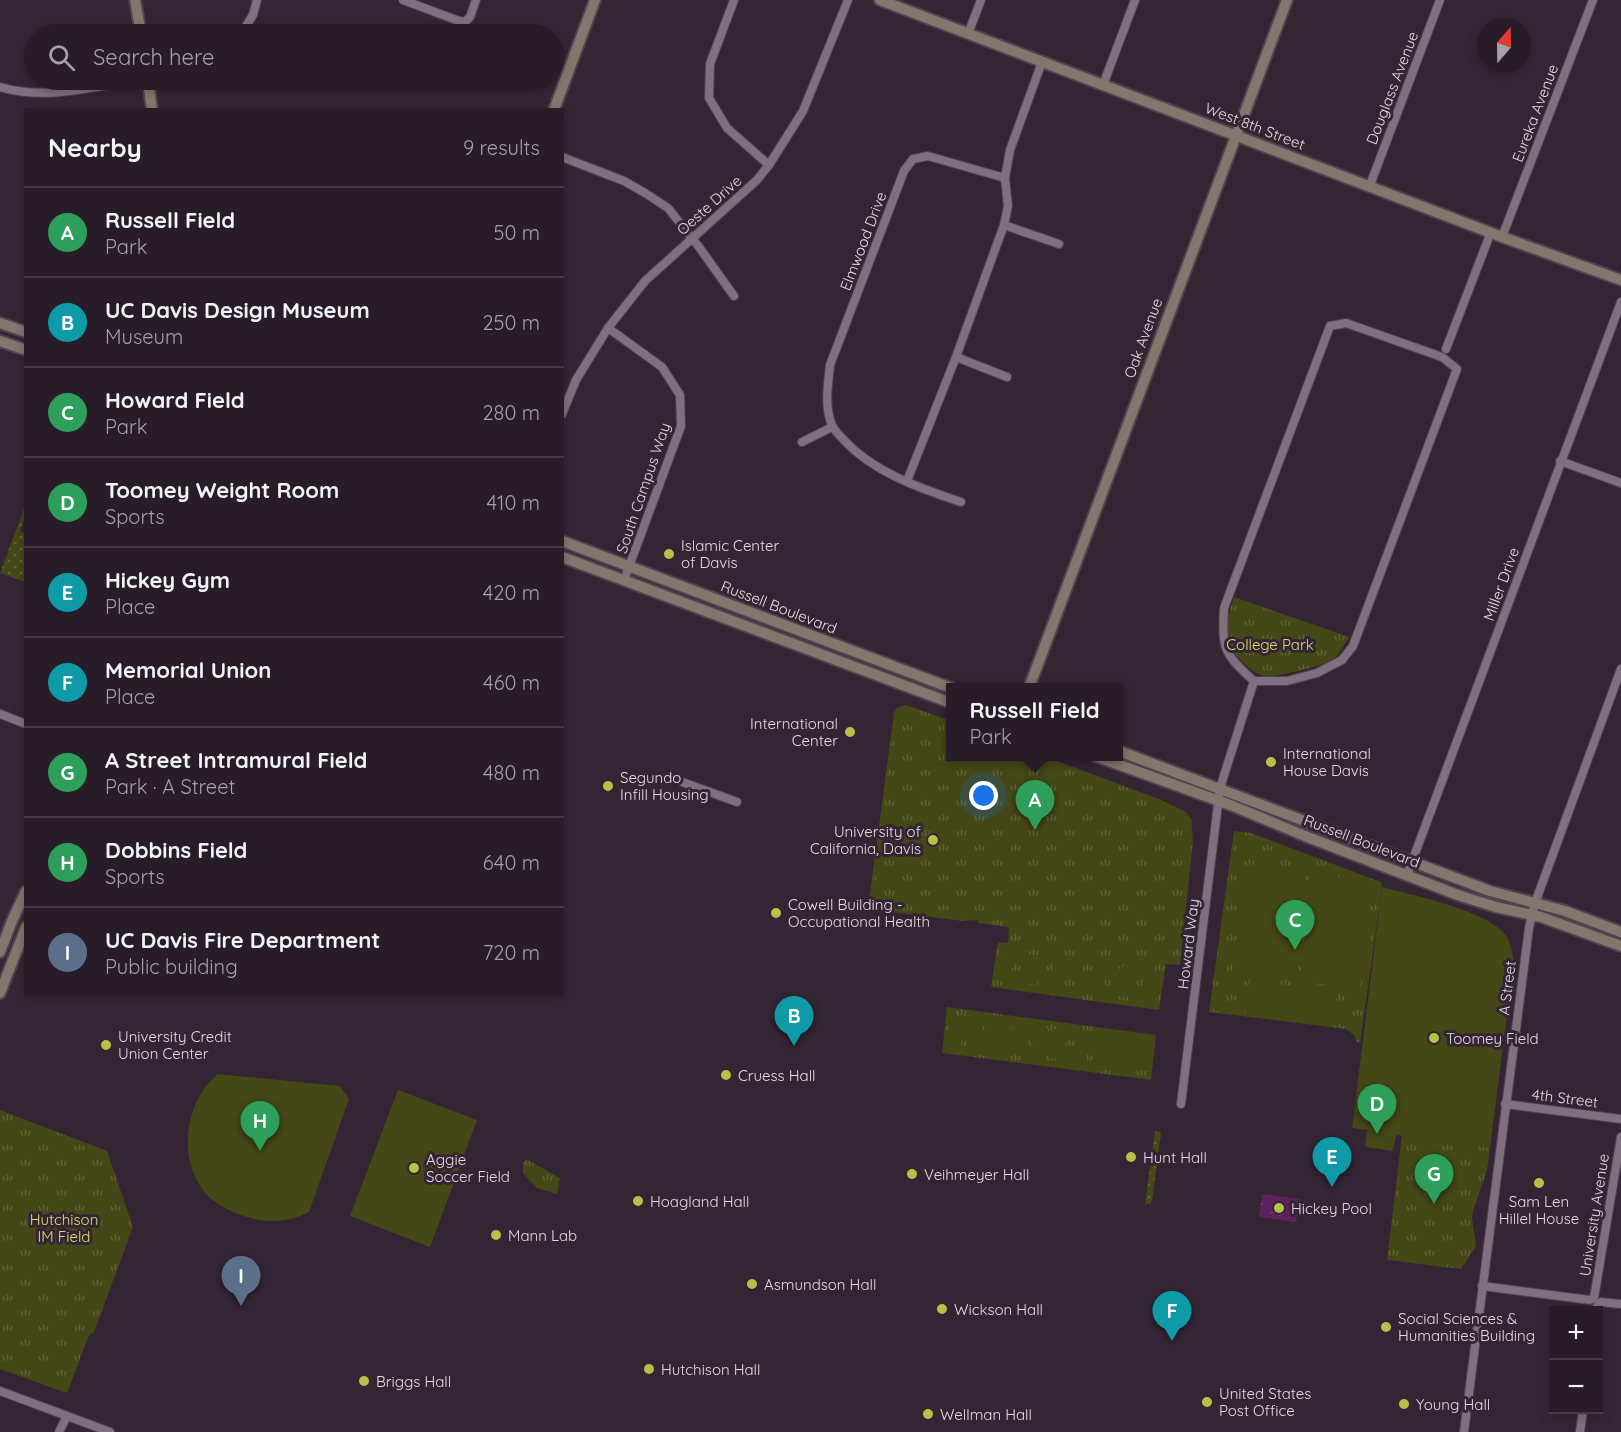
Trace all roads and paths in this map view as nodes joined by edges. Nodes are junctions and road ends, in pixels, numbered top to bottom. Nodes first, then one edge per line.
1 (135, 0) edge
2 (257, 0) edge
3 (403, 0) edge
4 (476, 0) edge
5 (595, 0) edge
6 (734, 0) edge
7 (848, 0) edge
8 (879, 0) edge
9 (981, 0) edge
10 (1135, 0) edge
11 (1287, 0) edge
12 (1440, 0) edge
13 (1593, 0) edge
14 (139, 24) edge
15 (247, 24) edge
16 (968, 34) junction
17 (1042, 62) junction
18 (564, 83) edge
19 (1103, 84) junction
20 (0, 87) edge
21 (76, 90) edge
22 (149, 90) edge
23 (561, 90) edge
24 (152, 108) edge
25 (555, 108) edge
26 (1236, 135) junction
27 (564, 158) edge
28 (769, 165) junction
29 (1005, 178) junction
30 (1371, 186) junction
31 (1004, 225) junction
32 (1491, 232) junction
33 (1503, 237) junction
34 (692, 238) junction
35 (1059, 244) dead end
36 (1621, 280) edge
37 (734, 296) dead end
38 (1621, 302) edge
39 (0, 322) edge
40 (608, 328) junction
41 (24, 331) edge
42 (0, 340) edge
43 (24, 349) edge
44 (1446, 349) dead end
45 (956, 357) junction
46 (1007, 377) dead end
47 (564, 409) edge
48 (832, 427) junction
49 (802, 442) dead end
50 (1560, 461) junction
51 (907, 481) junction
52 (1621, 483) edge
53 (961, 502) dead end
54 (564, 542) edge
55 (564, 558) edge
56 (629, 566) junction
57 (624, 580) junction
58 (1621, 669) edge
59 (929, 680) junction
60 (1254, 681) junction
61 (894, 682) junction
62 (1030, 683) edge
63 (946, 686) edge
64 (946, 702) edge
65 (0, 714) edge
66 (24, 723) edge
67 (1123, 752) edge
68 (1109, 761) edge
69 (674, 779) dead end
70 (1220, 788) junction
71 (1219, 801) junction
72 (738, 802) dead end
73 (1412, 861) junction
74 (1407, 875) junction
75 (24, 895) edge
76 (1535, 903) junction
77 (1532, 915) junction
78 (24, 932) edge
79 (1621, 932) edge
80 (1621, 946) edge
81 (0, 952) edge
82 (0, 993) edge
83 (1181, 1104) dead end
84 (1505, 1104) junction
85 (1621, 1119) edge
86 (1621, 1137) edge
87 (1482, 1286) junction
88 (1596, 1304) edge
89 (1621, 1304) edge
90 (0, 1391) edge
91 (1582, 1414) edge
92 (67, 1416) junction
93 (59, 1432) edge
94 (110, 1432) edge
95 (1464, 1432) edge
96 (1580, 1432) edge

1 - 14 main road
2 - 15 street
3 - 4 street
5 - 18 main road
6 - 28 street
7 - 28 street, Oeste Drive
8 - 16 main road, West 8th Street
9 - 16 street
10 - 19 street
11 - 26 main road, Oak Avenue
12 - 30 street, Douglass Avenue
13 - 33 street, Eureka Avenue
16 - 17 main road, West 8th Street
17 - 19 main road, West 8th Street
17 - 29 street
19 - 26 main road, West 8th Street
20 - 21 street
22 - 24 main road
23 - 25 main road
26 - 30 main road, West 8th Street
26 - 62 main road, Oak Avenue
27 - 34 street
28 - 34 street, Oeste Drive
29 - 31 street
29 - 48 street, Elmwood Drive
30 - 32 main road, West 8th Street
31 - 35 street
31 - 45 street
32 - 33 main road, West 8th Street
32 - 44 street
33 - 36 main road, West 8th Street
34 - 37 street
34 - 40 street, Oeste Drive
38 - 50 street, Miller Drive
39 - 41 main road
40 - 47 street, Oeste Drive
40 - 56 street, South Campus Way
42 - 43 main road
45 - 46 street
45 - 51 street
48 - 49 street
48 - 51 street
50 - 52 street
50 - 73 street, Miller Drive
51 - 53 street
54 - 56 main road, Russell Boulevard
55 - 57 main road, Russell Boulevard
56 - 57 street, South Campus Way
56 - 59 main road, Russell Boulevard
57 - 61 main road, Russell Boulevard
58 - 76 street, A Street
59 - 61 main road
59 - 63 main road, Russell Boulevard
60 - 60 street
60 - 70 street
61 - 64 main road, Russell Boulevard
65 - 66 street
67 - 70 main road, Russell Boulevard
68 - 71 main road, Russell Boulevard
69 - 72 street
70 - 71 street, Howard Way
70 - 73 main road, Russell Boulevard
71 - 74 main road, Russell Boulevard
71 - 83 street, Howard Way
73 - 74 street, Miller Drive
73 - 76 main road, Russell Boulevard
74 - 77 main road, Russell Boulevard
75 - 81 main road
76 - 77 street, A Street
76 - 79 main road, Russell Boulevard
77 - 80 main road, Russell Boulevard
77 - 84 street, A Street
78 - 82 main road
84 - 85 street, 4th Street
84 - 87 street, A Street
86 - 88 street, University Avenue
87 - 88 street
87 - 95 street, A Street
88 - 89 street
90 - 92 street
91 - 96 street
92 - 93 street
92 - 94 street

